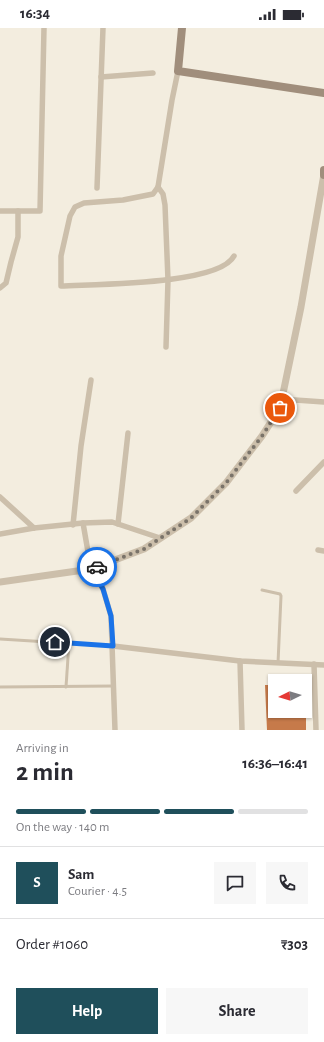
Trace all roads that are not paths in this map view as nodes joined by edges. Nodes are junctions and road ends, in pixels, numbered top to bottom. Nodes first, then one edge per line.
1 (44, 28) edge
2 (103, 28) edge
3 (182, 28) edge
4 (178, 71) junction
5 (154, 73) dead end
6 (101, 76) junction
7 (324, 93) edge
8 (324, 170) edge
9 (324, 174) edge
10 (158, 186) junction
11 (97, 188) dead end
12 (18, 211) junction
13 (0, 212) edge
14 (234, 256) dead end
15 (168, 280) junction
16 (0, 288) edge
17 (166, 348) dead end
18 (91, 380) dead end
19 (281, 399) junction
20 (324, 402) edge
21 (128, 433) dead end
22 (324, 462) edge
23 (296, 491) dead end
24 (0, 497) edge
25 (83, 523) junction
26 (118, 524) junction
27 (73, 525) junction
28 (34, 528) junction
29 (0, 534) edge
30 (160, 538) junction
31 (92, 569) junction
32 (0, 582) edge
33 (262, 590) dead end
34 (0, 638) edge
35 (69, 643) junction
36 (113, 646) junction
37 (240, 661) junction
38 (278, 663) junction
39 (314, 664) junction
40 (324, 664) edge
41 (114, 686) junction
42 (0, 687) edge
43 (66, 687) junction
44 (115, 730) edge
45 (242, 730) edge
46 (316, 730) edge

1 - 12 street
2 - 6 street
3 - 4 main road
4 - 7 main road
4 - 10 street
5 - 6 street
6 - 11 street
8 - 9 main road
9 - 19 street
10 - 15 street
10 - 15 street
12 - 13 street
12 - 16 street
14 - 15 street
15 - 17 street
18 - 27 street
19 - 20 street
19 - 30 street
21 - 26 street
22 - 23 street
24 - 28 street
25 - 26 street
25 - 27 street
25 - 31 street
26 - 30 street
27 - 28 street
28 - 29 street
30 - 31 street
31 - 32 street
31 - 36 street
33 - 38 lane
34 - 35 lane
35 - 36 lane
35 - 43 lane
36 - 37 street
36 - 41 street
37 - 38 street
37 - 45 street
38 - 39 street
39 - 40 street
39 - 46 street
41 - 43 lane
41 - 44 street
42 - 43 lane

